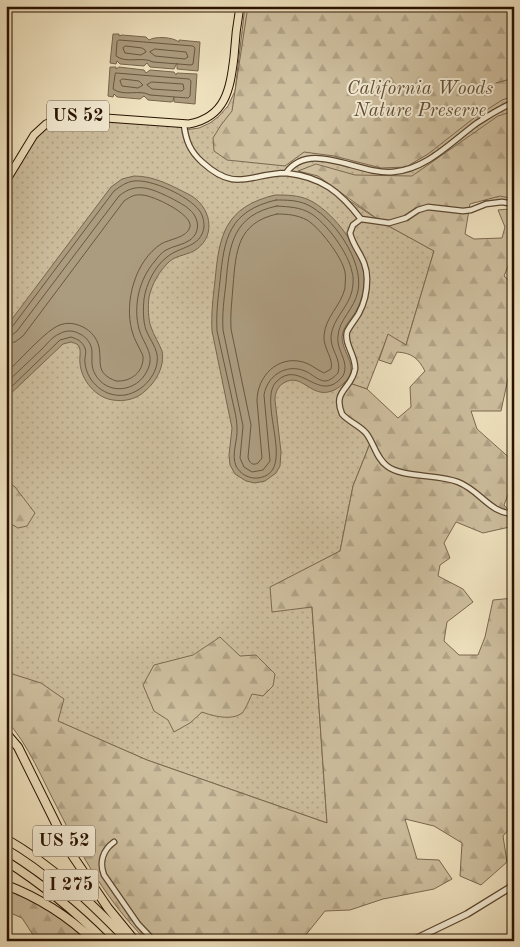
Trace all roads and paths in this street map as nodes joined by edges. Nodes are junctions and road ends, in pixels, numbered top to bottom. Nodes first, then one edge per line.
1 (240, 6) edge
2 (514, 102) edge
3 (60, 106) dead end
4 (88, 109) dead end
5 (184, 125) junction
6 (286, 174) junction
7 (6, 181) edge
8 (514, 204) edge
9 (361, 219) junction
10 (514, 514) edge
11 (6, 733) edge
12 (6, 839) edge
13 (114, 842) dead end
14 (6, 861) edge
15 (6, 885) edge
16 (514, 885) edge
17 (94, 941) edge
18 (105, 941) edge
19 (128, 941) edge
20 (135, 941) edge
21 (154, 941) edge
22 (411, 941) edge

1 - 5 main road, US 52
2 - 6 street
3 - 4 street
5 - 6 street
5 - 7 main road, US 52
6 - 9 street
8 - 9 street
9 - 10 street
11 - 20 highway, US 52
12 - 19 highway, I 275
13 - 21 street
14 - 18 highway, I 275
15 - 17 highway
16 - 22 street

